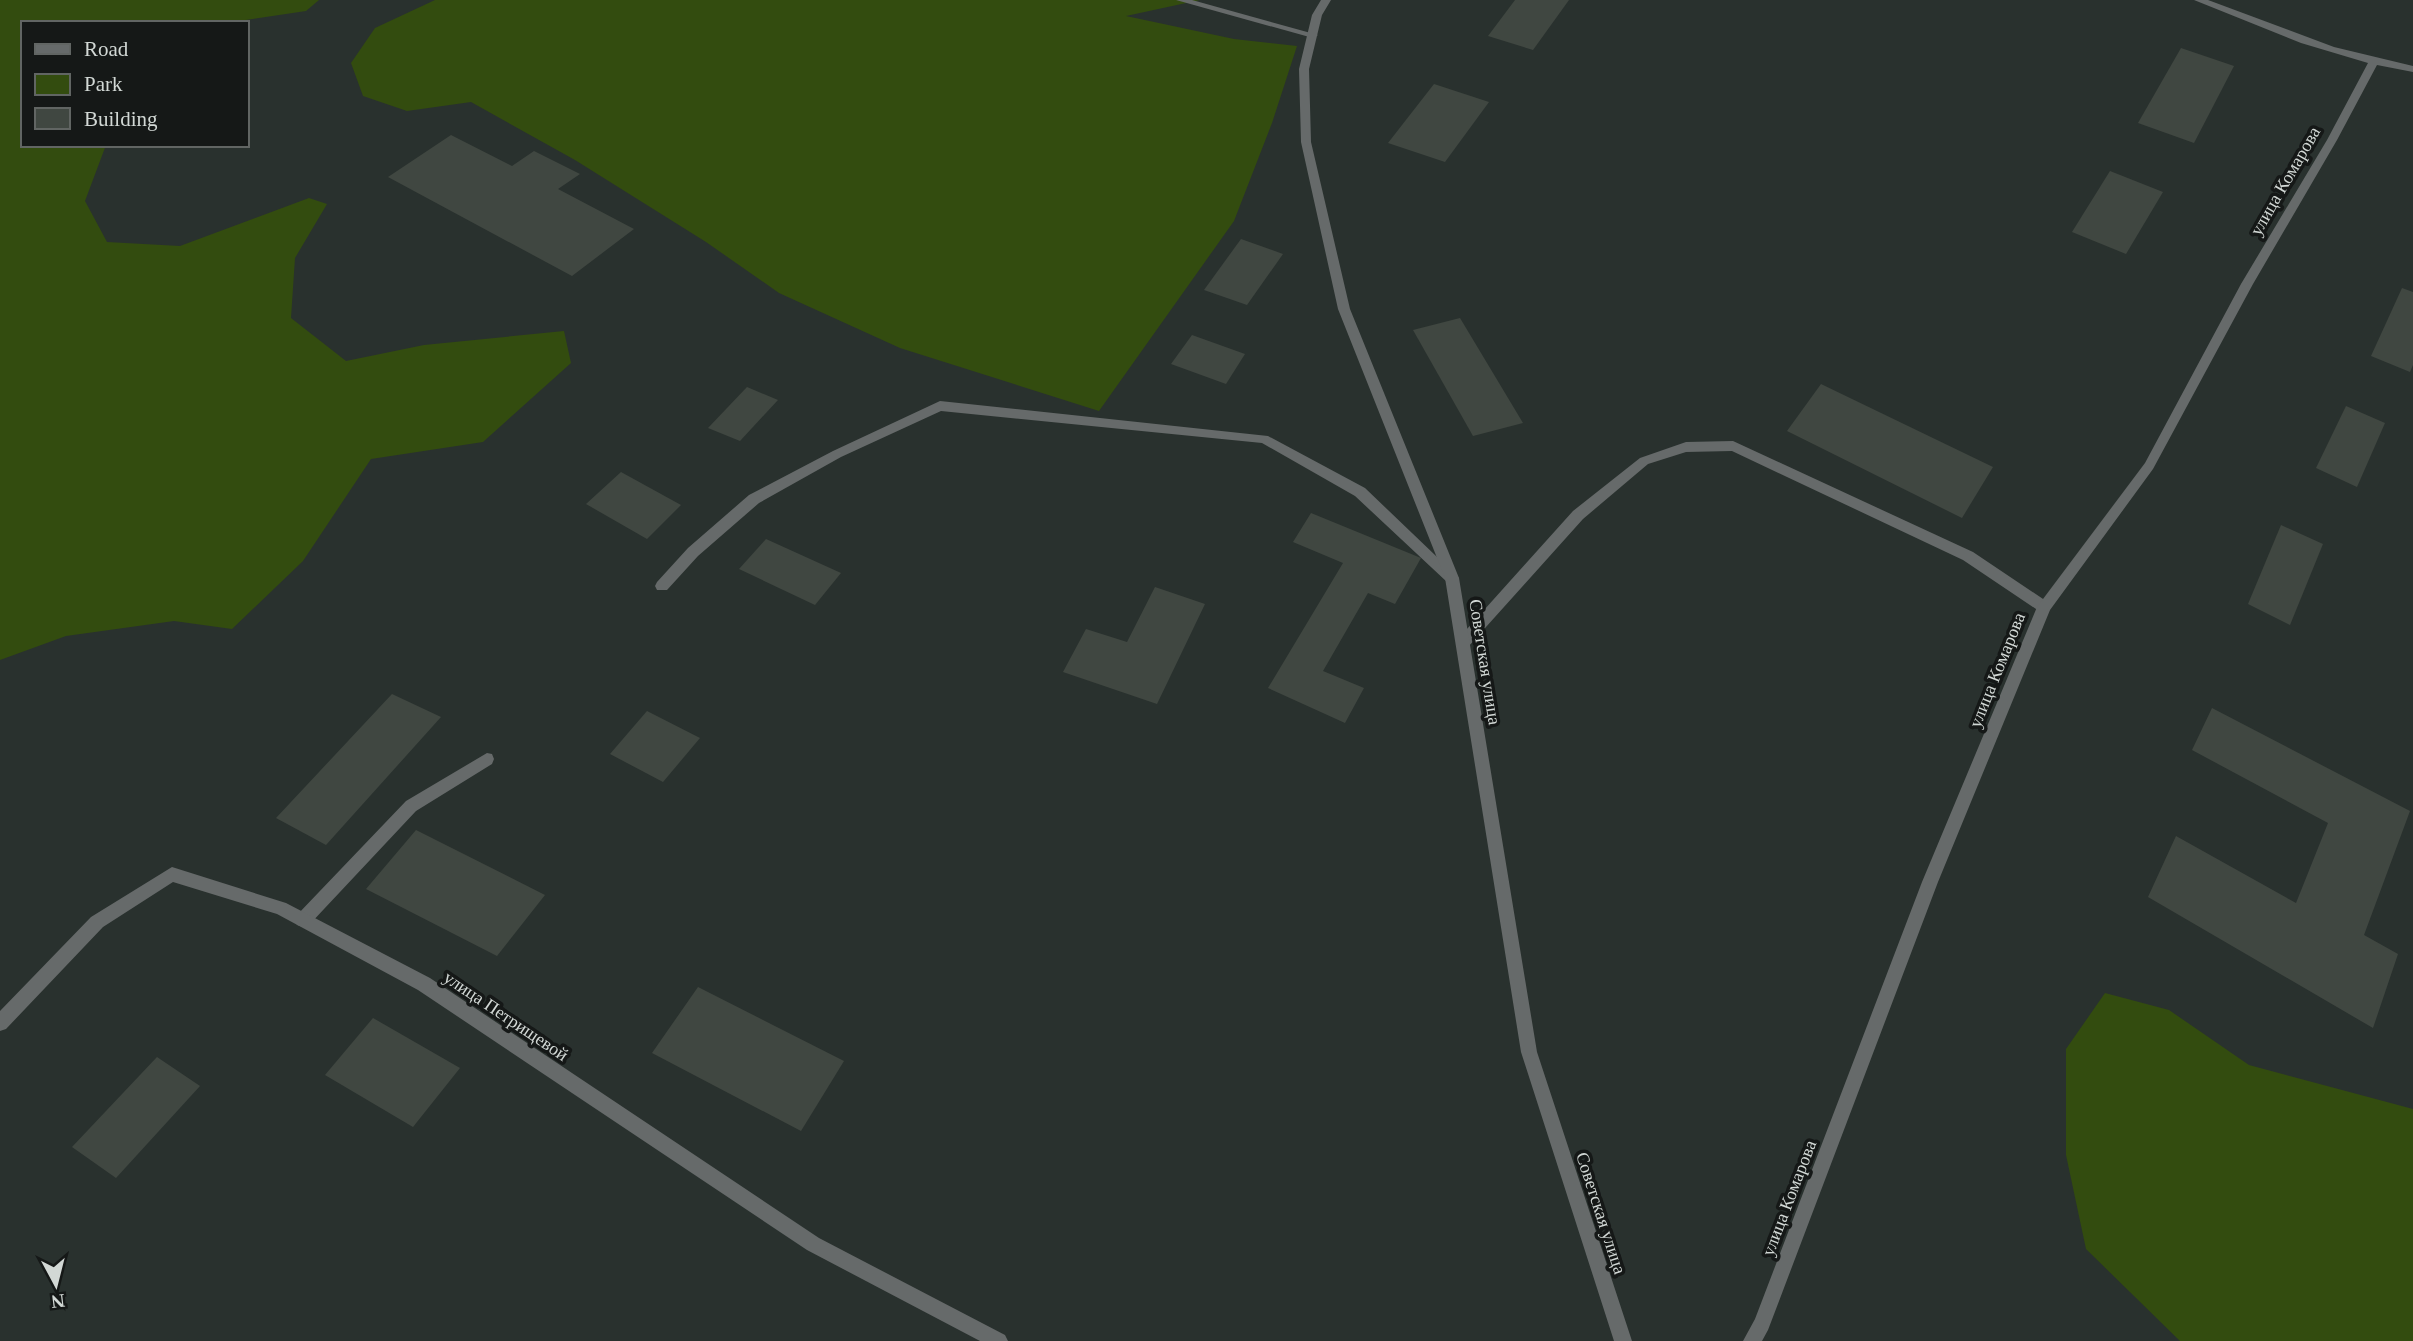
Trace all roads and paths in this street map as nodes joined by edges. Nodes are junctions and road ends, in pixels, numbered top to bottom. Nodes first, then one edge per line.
1 (1181, 0) edge
2 (1326, 0) edge
3 (2199, 0) edge
4 (1313, 35) junction
5 (2373, 62) junction
6 (2413, 69) edge
7 (1452, 579) junction
8 (662, 586) dead end
9 (2044, 607) junction
10 (1463, 643) junction
11 (487, 759) dead end
12 (303, 920) junction
13 (0, 1023) edge
14 (999, 1341) edge
15 (1623, 1341) edge
16 (1752, 1341) edge

1 - 4 street
2 - 4 street, Советская улица
3 - 5 street
4 - 7 street, Советская улица
5 - 6 street
5 - 9 street, улица Комарова
7 - 8 street
7 - 10 street, Советская улица
9 - 10 street
9 - 16 street, улица Комарова
10 - 15 street, Советская улица
11 - 12 street
12 - 13 street, улица Петрищевой
12 - 14 street, улица Петрищевой

